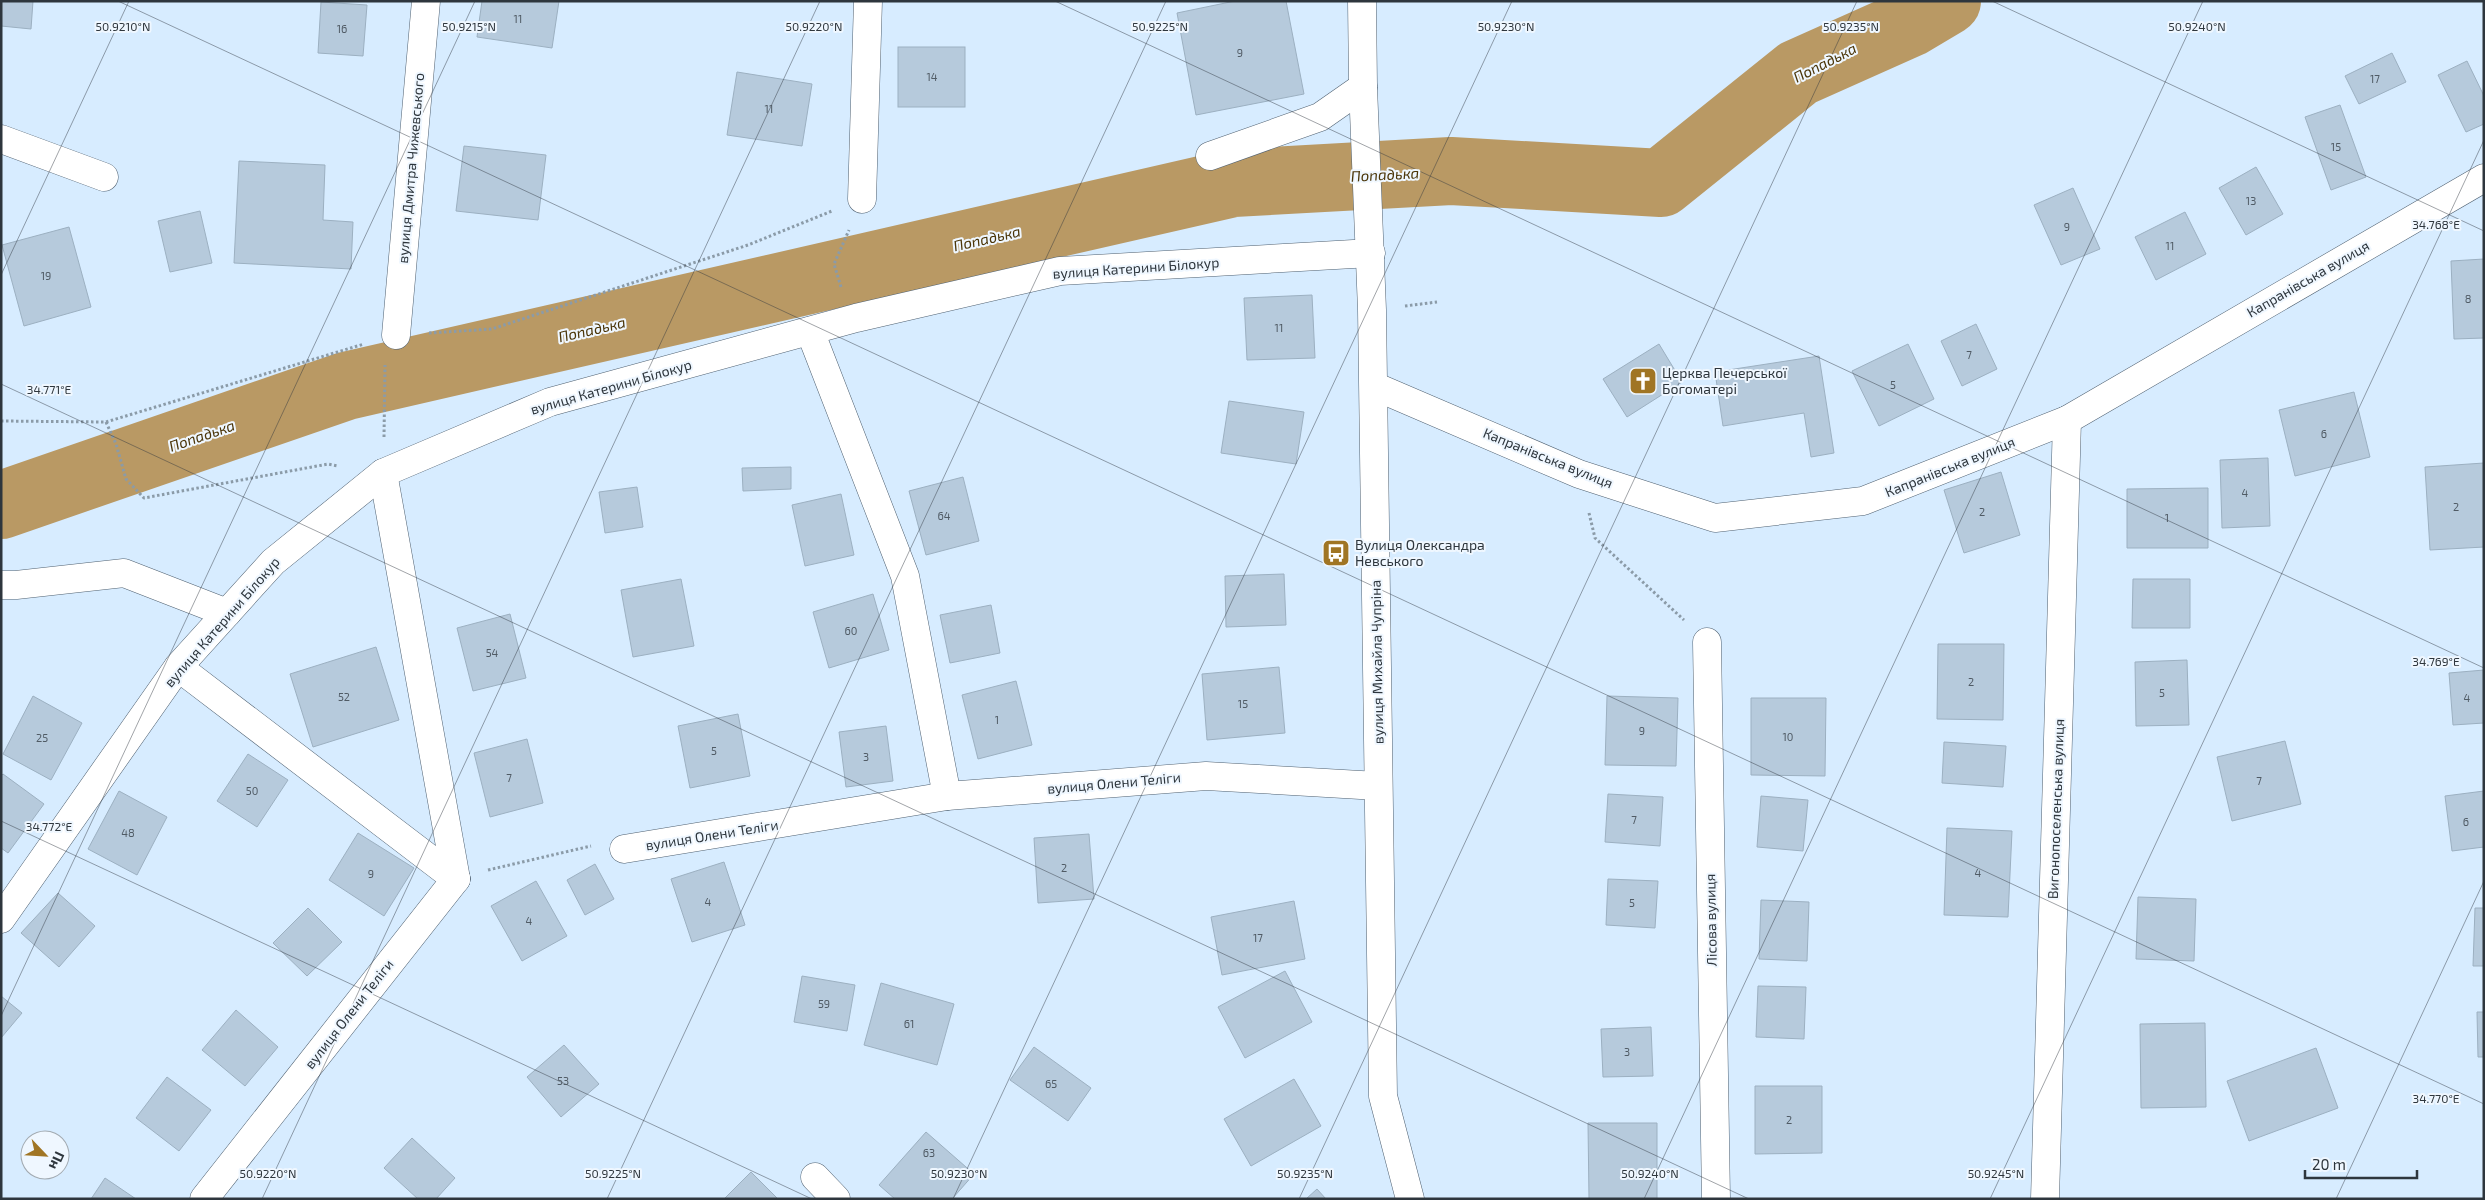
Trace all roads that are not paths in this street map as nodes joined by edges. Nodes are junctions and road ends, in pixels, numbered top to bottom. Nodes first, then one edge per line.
1 (426, 1) edge
2 (868, 1) edge
3 (1362, 1) edge
4 (1363, 87) junction
5 (1, 139) edge
6 (1210, 156) dead end
7 (104, 178) dead end
8 (2484, 178) edge
9 (862, 198) road end
10 (1371, 241) junction
11 (810, 331) junction
12 (396, 335) road end
13 (1374, 386) junction
14 (2067, 420) junction
15 (382, 473) junction
16 (1, 585) edge
17 (227, 613) junction
18 (1706, 642) road end
19 (178, 667) junction
20 (1378, 786) junction
21 (947, 796) junction
22 (624, 849) road end
23 (456, 879) junction
24 (1, 919) edge
25 (815, 1178) dead end
26 (204, 1199) edge
27 (836, 1199) edge
28 (1410, 1199) edge
29 (1716, 1199) edge
30 (2045, 1199) edge

1 - 12 street, вулиця Дмитра Чижевського
2 - 9 street
3 - 4 street, вулиця Михайла Чупріна
4 - 6 street
4 - 10 street, вулиця Михайла Чупріна
5 - 7 street
8 - 14 street, Капранівська вулиця
10 - 11 street, вулиця Катерини Білокур
10 - 13 street, вулиця Михайла Чупріна
11 - 15 street, вулиця Катерини Білокур
11 - 21 street
13 - 14 street, Капранівська вулиця
13 - 20 street, вулиця Михайла Чупріна
14 - 30 street, Вигонопоселенська вулиця
15 - 17 street, вулиця Катерини Білокур
15 - 23 street
16 - 17 street
17 - 19 street, вулиця Катерини Білокур
18 - 29 street, Лісова вулиця
19 - 23 street
19 - 24 street, вулиця Катерини Білокур
20 - 21 street, вулиця Олени Теліги
20 - 28 street, вулиця Михайла Чупріна
21 - 22 street, вулиця Олени Теліги
23 - 26 street, вулиця Олени Теліги
25 - 27 street

